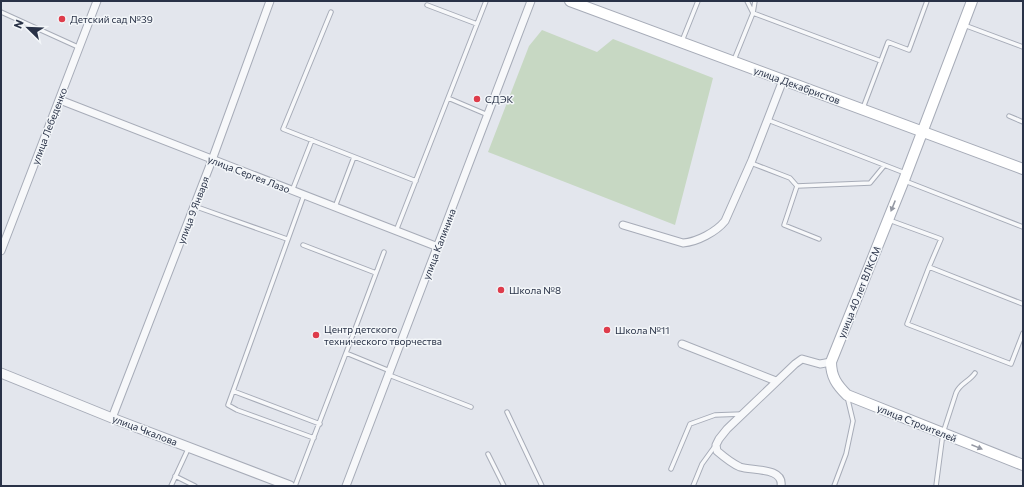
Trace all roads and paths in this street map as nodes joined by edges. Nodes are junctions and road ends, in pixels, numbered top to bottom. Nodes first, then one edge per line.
1 (97, 1) edge
2 (270, 1) edge
3 (486, 1) edge
4 (531, 1) edge
5 (570, 1) edge
6 (698, 1) edge
7 (747, 1) edge
8 (755, 1) edge
9 (927, 1) edge
10 (972, 1) edge
11 (427, 5) dead end
12 (1, 12) edge
13 (331, 12) dead end
14 (753, 13) junction
15 (477, 24) junction
16 (963, 25) junction
17 (681, 42) junction
18 (78, 47) junction
19 (1023, 47) edge
20 (733, 61) junction
21 (881, 62) junction
22 (783, 80) junction
23 (448, 98) junction
24 (60, 100) junction
25 (863, 109) junction
26 (489, 115) junction
27 (1009, 116) dead end
28 (768, 120) junction
29 (1023, 122) edge
30 (923, 131) junction
31 (312, 140) junction
32 (354, 157) junction
33 (212, 160) junction
34 (750, 163) junction
35 (884, 166) junction
36 (1023, 169) edge
37 (905, 177) junction
38 (416, 181) junction
39 (797, 186) junction
40 (292, 191) junction
41 (304, 195) junction
42 (194, 206) junction
43 (335, 207) junction
44 (888, 220) junction
45 (623, 225) dead end
46 (1023, 227) edge
47 (396, 231) junction
48 (288, 239) junction
49 (819, 239) dead end
50 (303, 245) dead end
51 (438, 247) junction
52 (1, 251) edge
53 (384, 252) dead end
54 (929, 267) junction
55 (376, 273) junction
56 (1023, 304) edge
57 (1023, 333) edge
58 (682, 344) dead end
59 (346, 353) junction
60 (831, 362) junction
61 (1, 373) edge
62 (390, 373) junction
63 (975, 373) dead end
64 (776, 381) junction
65 (233, 391) junction
66 (847, 395) junction
67 (471, 407) dead end
68 (507, 412) dead end
69 (743, 414) junction
70 (112, 418) junction
71 (320, 424) junction
72 (943, 433) junction
73 (314, 438) junction
74 (716, 445) junction
75 (189, 447) junction
76 (488, 454) dead end
77 (1023, 465) edge
78 (671, 469) dead end
79 (175, 476) junction
80 (170, 486) edge
81 (195, 486) edge
82 (290, 486) edge
83 (295, 486) edge
84 (346, 486) edge
85 (504, 486) edge
86 (542, 486) edge
87 (693, 486) edge
88 (781, 486) edge
89 (834, 486) edge
90 (936, 486) edge

1 - 18 street, улица Лебеденко
2 - 33 street, улица 9 Января
3 - 15 lane
4 - 26 street, улица Калинина
5 - 17 main road, улица Декабристов
6 - 17 lane
7 - 14 lane
8 - 14 lane
9 - 21 lane
10 - 16 main road, улица 40 лет ВЛКСМ
11 - 15 lane
12 - 18 lane
13 - 31 lane
14 - 20 lane
14 - 21 lane
15 - 23 lane
16 - 19 lane
16 - 30 main road, улица 40 лет ВЛКСМ
17 - 20 main road, улица Декабристов
18 - 24 street, улица Лебеденко
20 - 22 main road, улица Декабристов
21 - 25 lane
22 - 25 main road, улица Декабристов
22 - 28 street
23 - 26 lane
23 - 38 lane
24 - 33 street, улица Сергея Лазо
24 - 52 street, улица Лебеденко
25 - 30 main road, улица Декабристов
26 - 51 street, улица Калинина
27 - 29 lane
28 - 34 street
28 - 35 lane
30 - 36 main road, улица Декабристов
30 - 37 main road, улица 40 лет ВЛКСМ
31 - 32 lane
31 - 40 lane
32 - 38 lane
32 - 43 lane
33 - 40 street, улица Сергея Лазо
33 - 42 street, улица 9 Января
34 - 39 lane
34 - 45 street
35 - 37 lane
35 - 39 lane
37 -> 44 main road, улица 40 лет ВЛКСМ
37 - 46 lane
38 - 47 lane
39 - 49 lane
40 - 41 street, улица Сергея Лазо
41 - 43 street, улица Сергея Лазо
41 - 48 lane
42 - 48 lane
42 - 70 street, улица 9 Января
43 - 47 street, улица Сергея Лазо
44 - 54 lane
44 - 60 main road, улица 40 лет ВЛКСМ
47 - 51 street, улица Сергея Лазо
48 - 65 lane
50 - 55 lane
51 - 62 street, улица Калинина
53 - 55 lane
54 - 56 lane
54 - 57 lane
55 - 59 lane
58 - 64 street
59 - 62 lane
59 - 71 lane
60 - 64 street
60 - 66 main road, улица Строителей
61 - 70 street, улица Чкалова
62 - 67 lane
62 - 84 street, улица Калинина
63 - 72 lane
64 - 69 street
65 - 71 lane
65 - 73 lane
66 - 72 main road, улица Строителей
66 - 89 lane
68 - 86 lane
69 - 74 street
69 - 78 lane
70 - 75 street, улица Чкалова
71 - 73 lane
72 -> 77 main road, улица Строителей
72 - 90 lane
73 - 83 lane
74 - 87 lane
74 - 88 street
75 - 79 lane
75 - 82 street, улица Чкалова
76 - 85 lane
79 - 80 lane
79 - 81 lane

